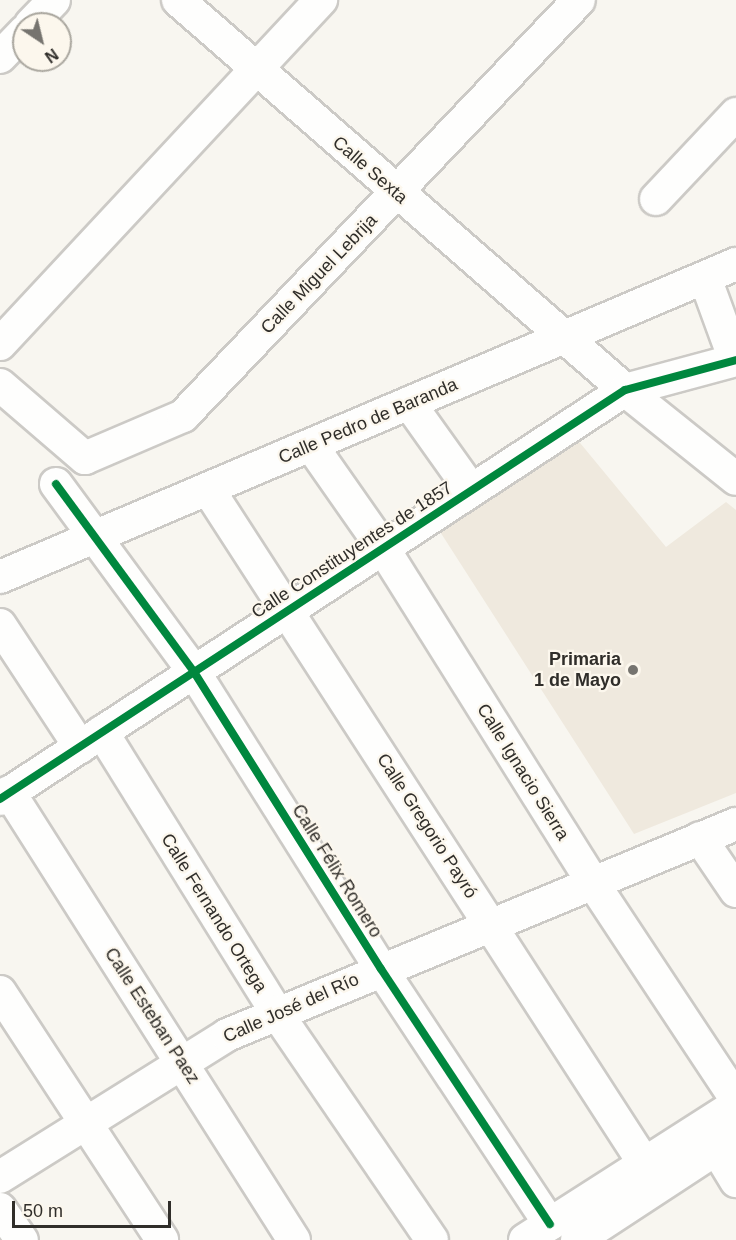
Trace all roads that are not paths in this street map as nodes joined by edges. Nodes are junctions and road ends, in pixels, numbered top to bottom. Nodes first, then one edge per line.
1 (54, 0) edge
2 (178, 0) edge
3 (321, 0) edge
4 (579, 0) edge
5 (42, 12) edge
6 (12, 44) edge
7 (0, 57) edge
8 (256, 69) junction
9 (736, 114) edge
10 (397, 194) junction
11 (656, 199) dead end
12 (736, 264) edge
13 (705, 278) junction
14 (564, 336) junction
15 (0, 344) edge
16 (735, 360) edge
17 (0, 385) edge
18 (625, 390) junction
19 (409, 403) junction
20 (311, 445) junction
21 (736, 479) edge
22 (56, 484) dead end
23 (208, 489) junction
24 (471, 490) junction
25 (94, 538) junction
26 (383, 548) junction
27 (0, 577) edge
28 (287, 611) junction
29 (0, 625) edge
30 (194, 672) junction
31 (91, 739) junction
32 (5, 796) edge
33 (736, 824) edge
34 (700, 838) junction
35 (593, 883) junction
36 (736, 891) edge
37 (490, 924) junction
38 (381, 969) junction
39 (0, 992) edge
40 (276, 1012) junction
41 (182, 1061) junction
42 (736, 1099) edge
43 (736, 1105) edge
44 (86, 1122) junction
45 (718, 1137) edge
46 (644, 1163) junction
47 (0, 1177) edge
48 (736, 1181) edge
49 (0, 1209) edge
50 (537, 1232) edge
51 (22, 1240) edge
52 (162, 1240) edge
53 (294, 1240) edge
54 (432, 1240) edge
55 (577, 1240) edge

1 - 5 street
2 - 8 street, Calle Sexta
3 - 8 street
4 - 10 street, Calle Miguel Lebrija
6 - 7 street
8 - 10 street, Calle Sexta
8 - 15 street
9 - 11 street
10 - 14 street, Calle Sexta
10 - 17 street, Calle Miguel Lebrija
12 - 13 street, Calle Pedro de Baranda
13 - 14 street, Calle Pedro de Baranda
13 - 16 street
14 - 18 street, Calle Sexta
14 - 19 street, Calle Pedro de Baranda
16 - 18 street, Calle Constituyentes de 1857
18 - 21 street, Calle Sexta
18 - 24 street, Calle Constituyentes de 1857
19 - 20 street, Calle Pedro de Baranda
19 - 24 street
20 - 23 street, Calle Pedro de Baranda
20 - 26 street, Calle Ignacio Sierra
22 - 25 street, Calle Félix Romero
23 - 25 street, Calle Pedro de Baranda
23 - 28 street, Calle Gregorio Payró
24 - 26 street, Calle Constituyentes de 1857
25 - 27 street, Calle Pedro de Baranda
25 - 30 street, Calle Félix Romero
26 - 28 street, Calle Constituyentes de 1857
26 - 35 street, Calle Ignacio Sierra
28 - 30 street, Calle Constituyentes de 1857
28 - 37 street, Calle Gregorio Payró
29 - 31 street, Calle Fernando Ortega
30 - 31 street, Calle Constituyentes de 1857
30 - 38 street, Calle Félix Romero
31 - 32 street, Calle Constituyentes de 1857
31 - 40 street, Calle Fernando Ortega
32 - 41 street, Calle Esteban Paez
33 - 34 street, Calle José del Río
34 - 35 street, Calle José del Río
34 - 36 street
35 - 37 street, Calle José del Río
35 - 42 street, Calle Ignacio Sierra
37 - 38 street, Calle José del Río
37 - 46 street, Calle Gregorio Payró
38 - 40 street, Calle José del Río
38 - 50 street, Calle Félix Romero
39 - 44 street
40 - 41 street, Calle José del Río
40 - 54 street, Calle Fernando Ortega
41 - 44 street, Calle José del Río
41 - 53 street, Calle Esteban Paez
43 - 45 street
44 - 47 street, Calle José del Río
44 - 52 street
45 - 46 street
45 - 48 street
45 - 55 street
46 - 50 street
49 - 51 street

